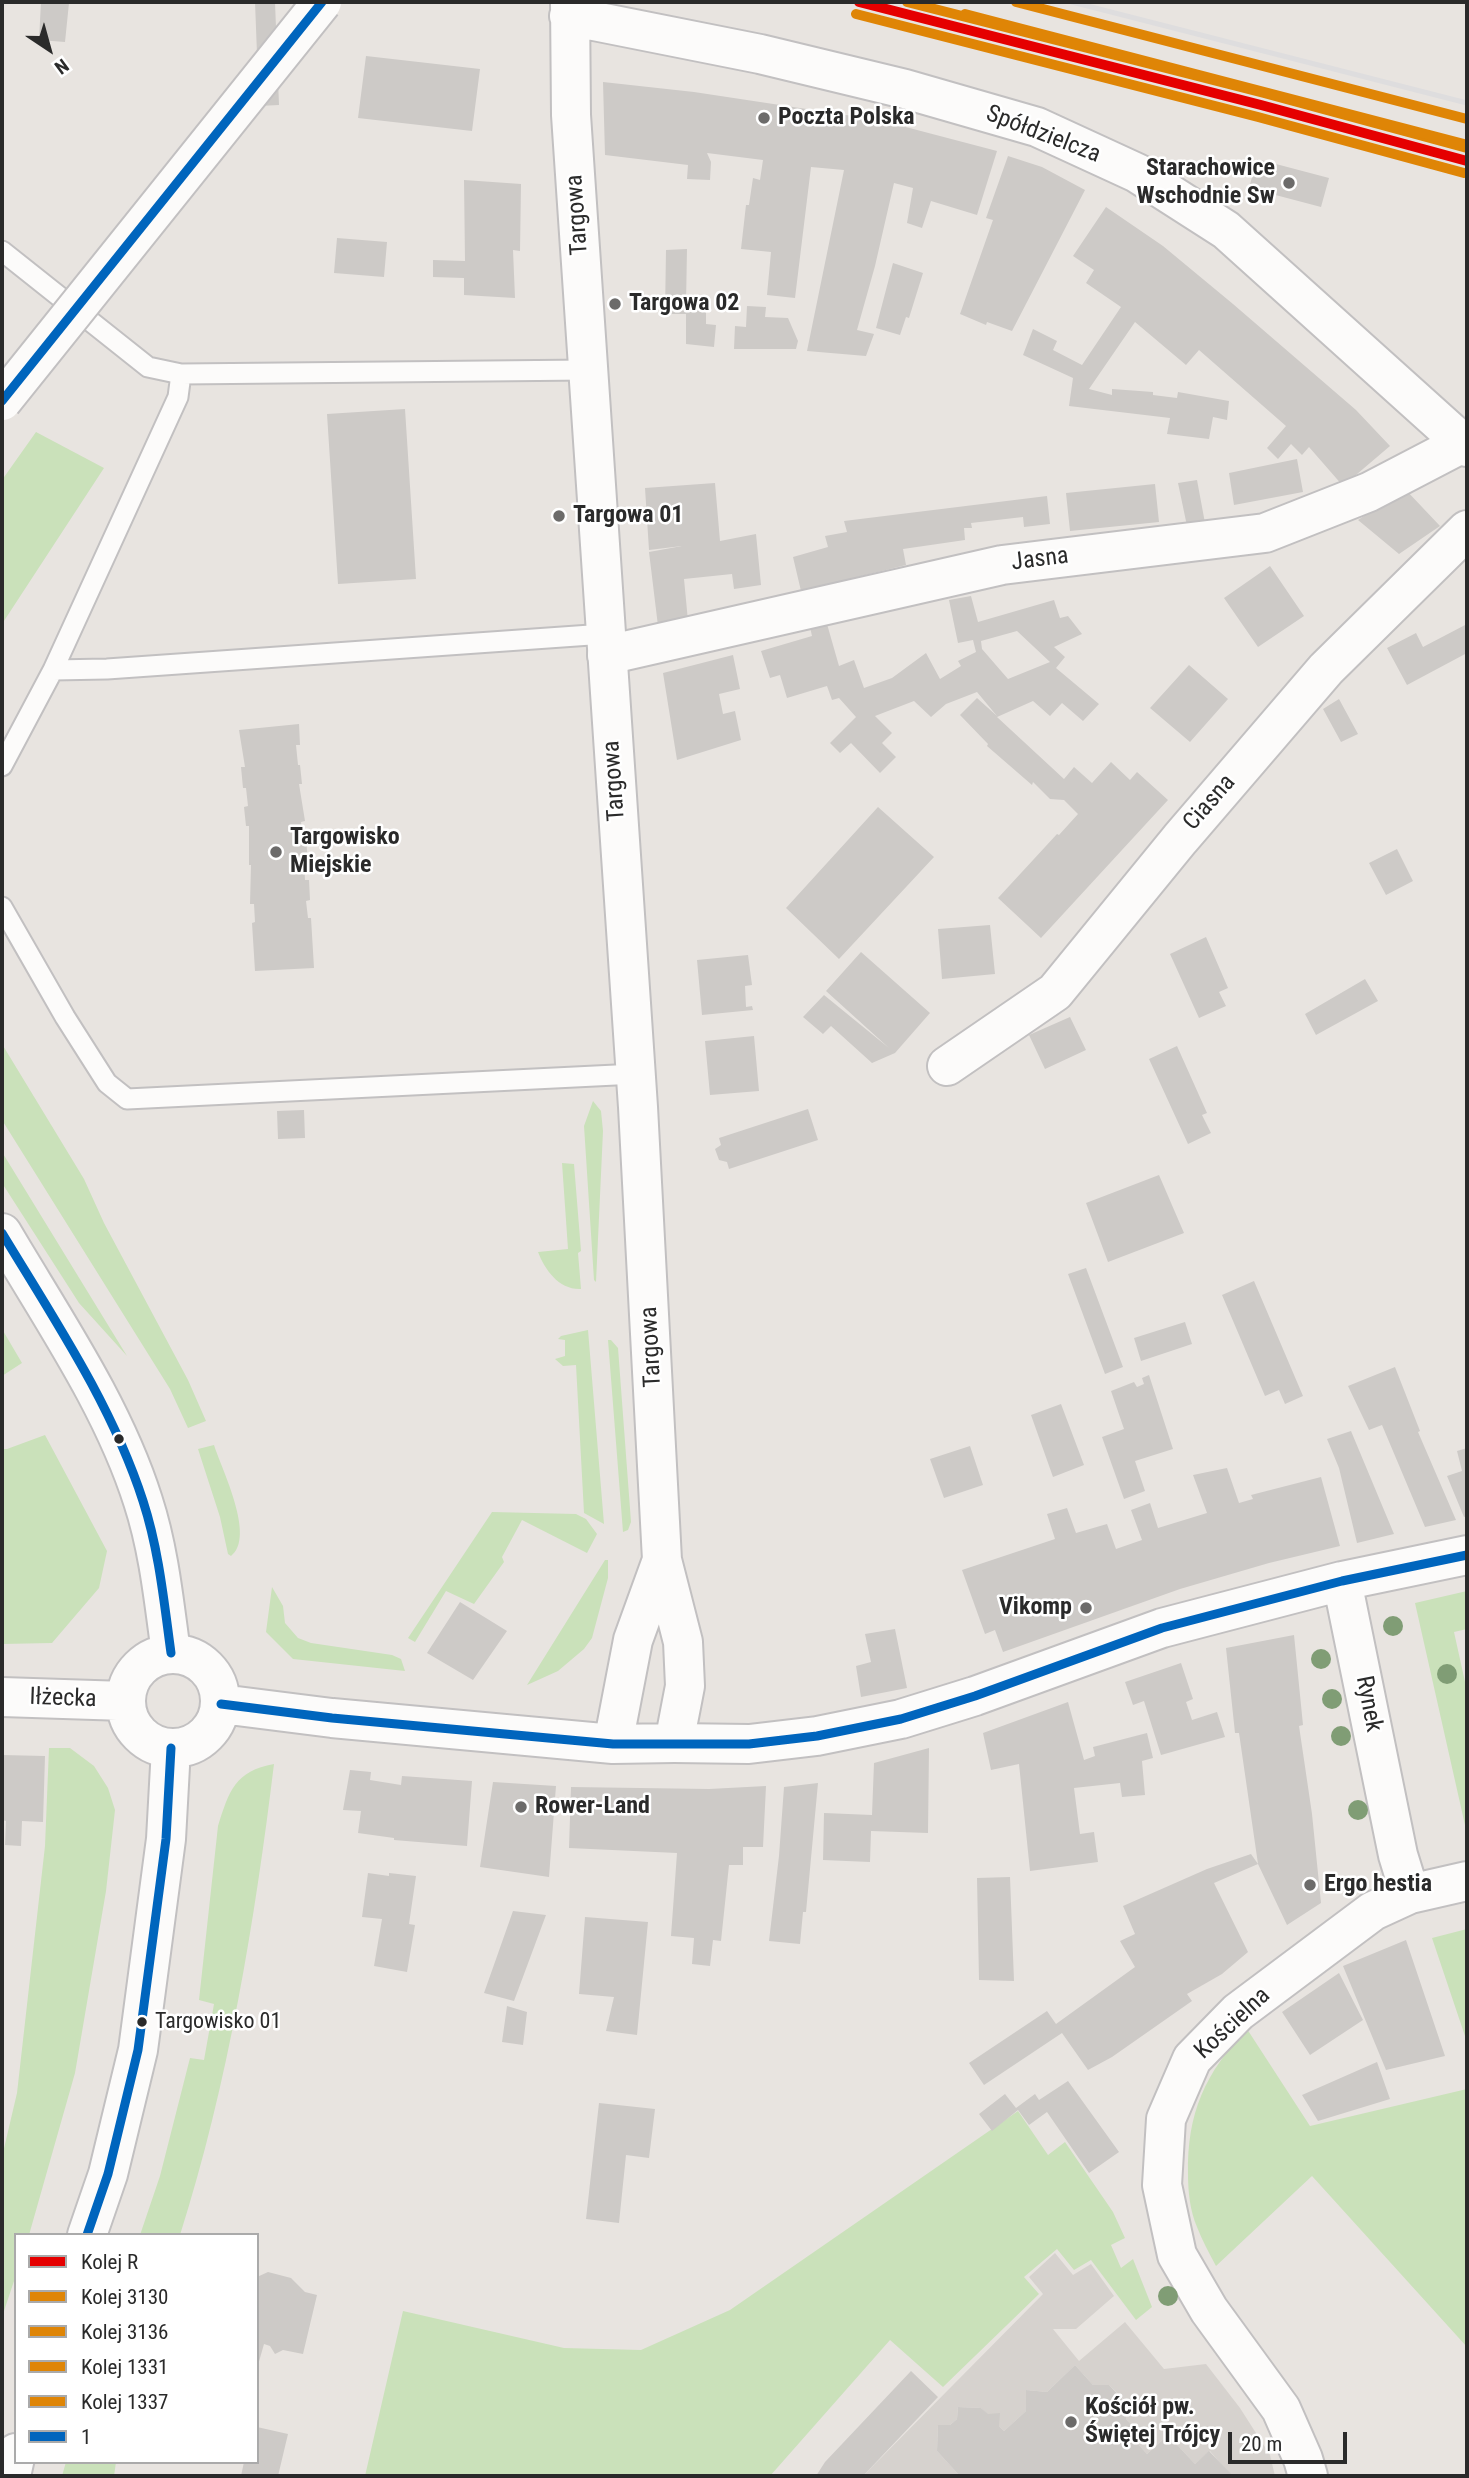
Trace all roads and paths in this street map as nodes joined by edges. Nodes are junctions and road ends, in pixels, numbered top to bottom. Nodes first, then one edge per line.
1 (323, 2) edge
2 (570, 9) edge
3 (2, 251) edge
4 (588, 370) junction
5 (181, 374) junction
6 (2, 401) edge
7 (1465, 445) edge
8 (1467, 530) edge
9 (606, 645) junction
10 (52, 670) junction
11 (2, 766) edge
12 (2, 907) edge
13 (947, 1066) dead end
14 (636, 1074) junction
15 (2, 1233) edge
16 (1467, 1555) edge
17 (662, 1560) junction
18 (1342, 1581) junction
19 (171, 1653) junction
20 (2, 1697) edge
21 (125, 1701) junction
22 (221, 1704) junction
23 (674, 1743) junction
24 (612, 1744) junction
25 (171, 1748) junction
26 (1467, 1881) edge
27 (1410, 1894) junction
28 (88, 2233) edge
29 (1308, 2476) edge

1 - 6 street, bridge
2 - 4 street, Targowa
2 - 7 street, Spółdzielcza
3 - 5 lane
4 - 5 lane
4 - 9 street, Targowa
5 - 10 lane
7 - 9 street, Jasna
8 - 13 street, Ciasna
9 - 10 lane
9 - 14 street, Targowa
10 - 11 lane
12 - 14 lane
14 - 17 street, Targowa
15 - 19 street
16 - 18 street
17 - 23 street, Targowa
17 - 24 street, Targowa
18 - 23 street
18 - 27 street, Rynek
19 - 21 street
19 - 22 street
20 - 21 street, Iłżecka
21 - 25 street
22 - 24 street
22 - 25 street
23 - 24 street
25 - 28 street
26 - 27 street
27 - 29 street, Kościelna

